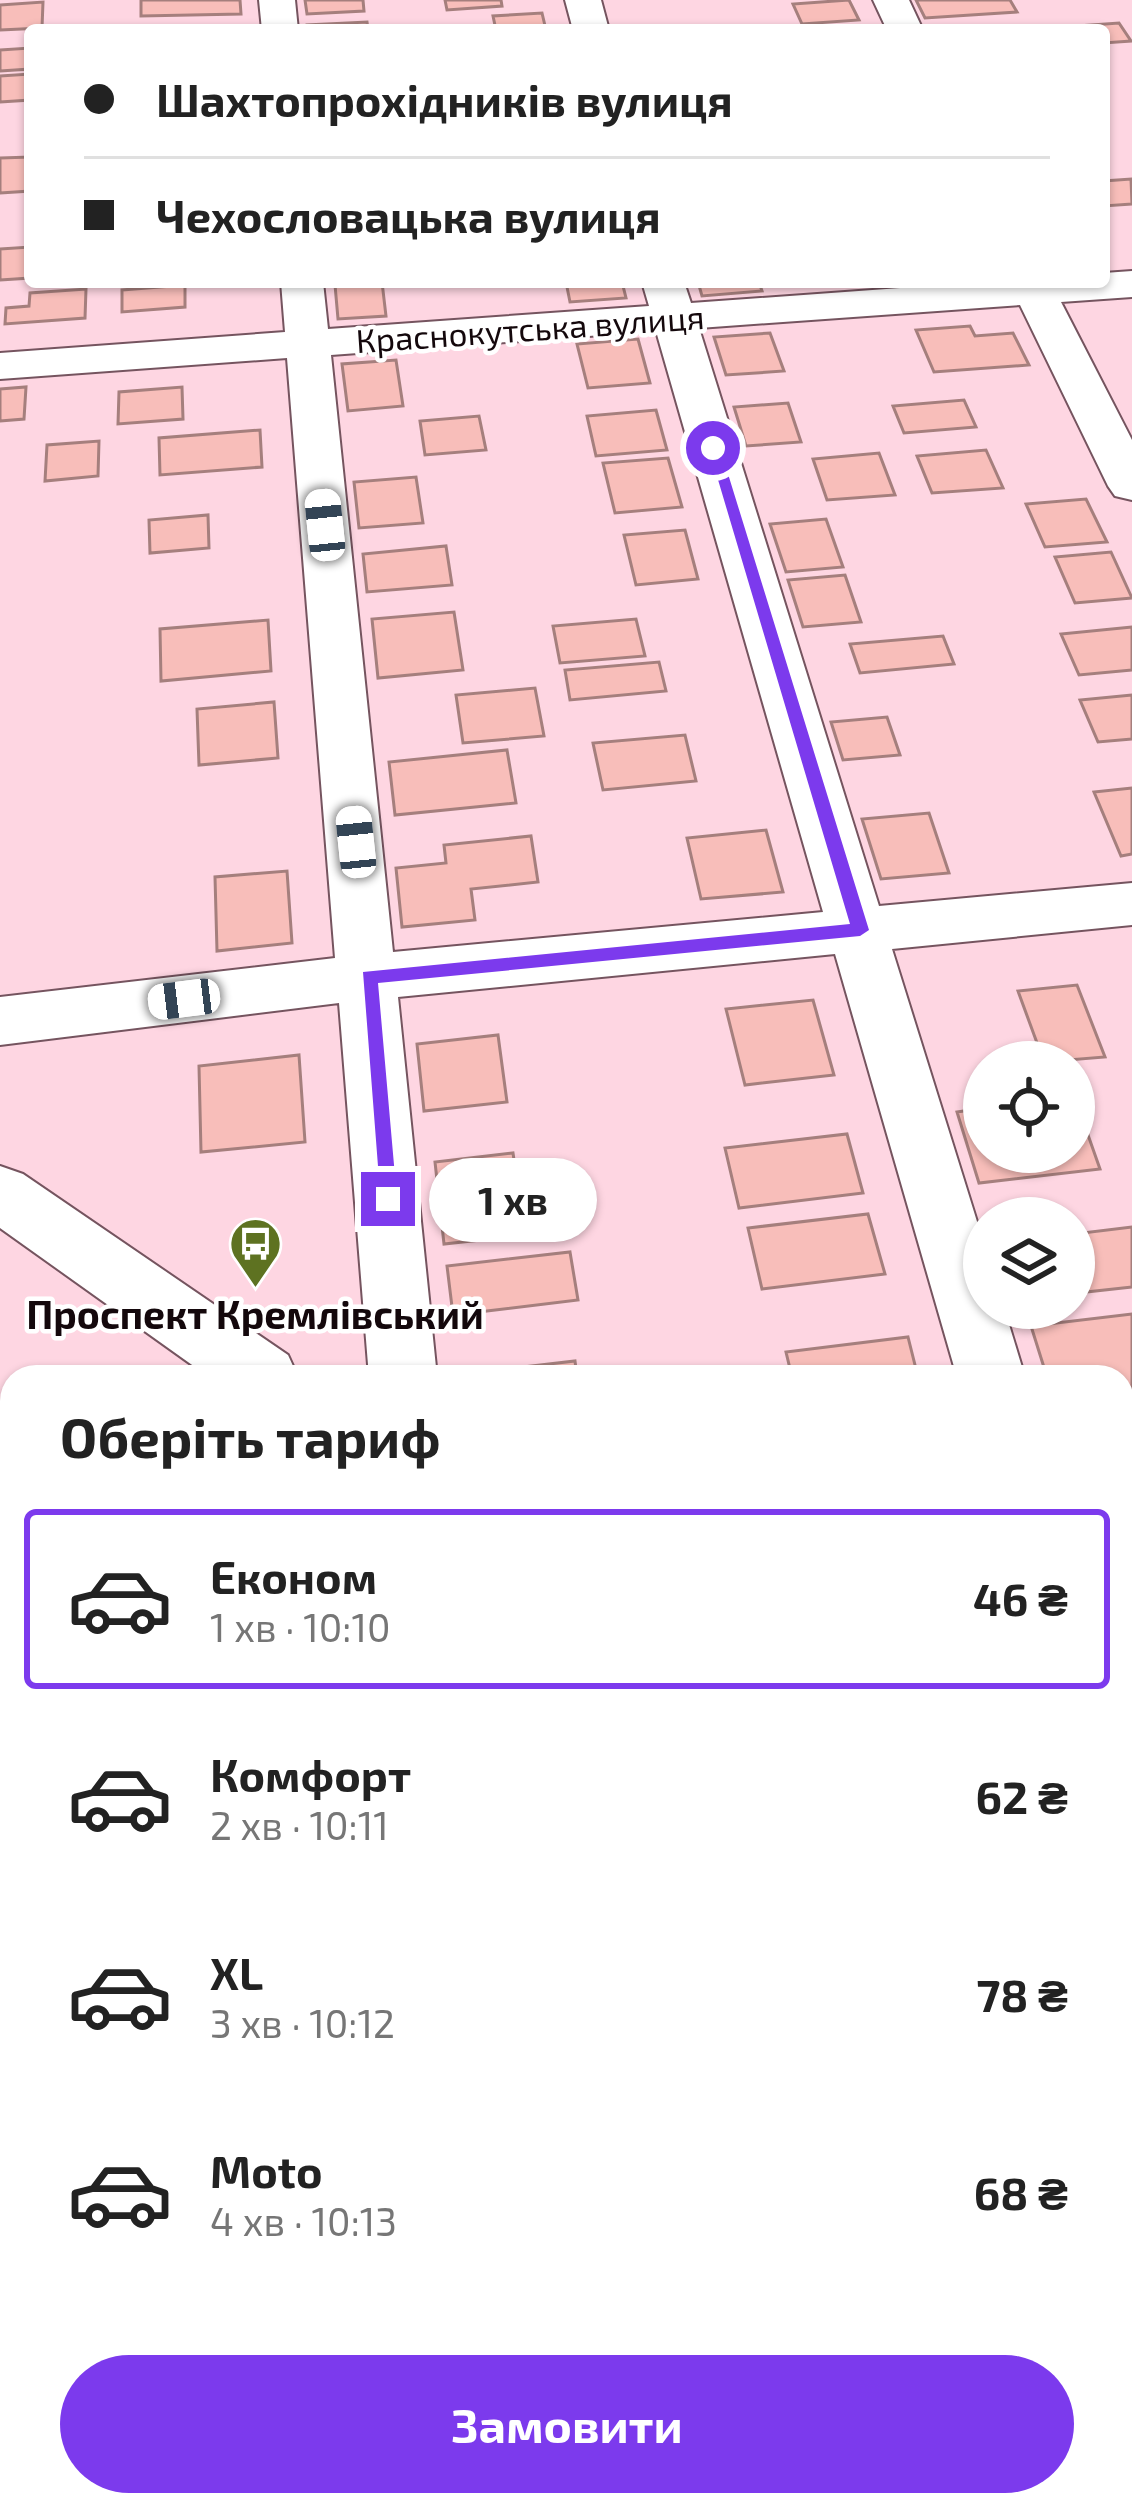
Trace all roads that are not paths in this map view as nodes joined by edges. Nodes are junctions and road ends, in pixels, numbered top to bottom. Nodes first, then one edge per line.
1 (302, 288) edge
2 (980, 288) edge
3 (1033, 288) edge
4 (668, 300) edge
5 (307, 344) junction
6 (0, 366) edge
7 (1132, 487) edge
8 (1132, 904) edge
9 (860, 930) junction
10 (369, 977) junction
11 (0, 1021) edge
12 (0, 1193) edge
13 (247, 1365) edge
14 (402, 1365) edge
15 (987, 1365) edge

1 - 5 street
2 - 4 street, Краснокутська вулиця
3 - 7 street
4 - 5 street, Краснокутська вулиця
4 - 9 street
5 - 6 street, Краснокутська вулиця
5 - 10 street
8 - 9 street
9 - 10 street
9 - 15 street
10 - 11 street
10 - 14 street
12 - 13 street

